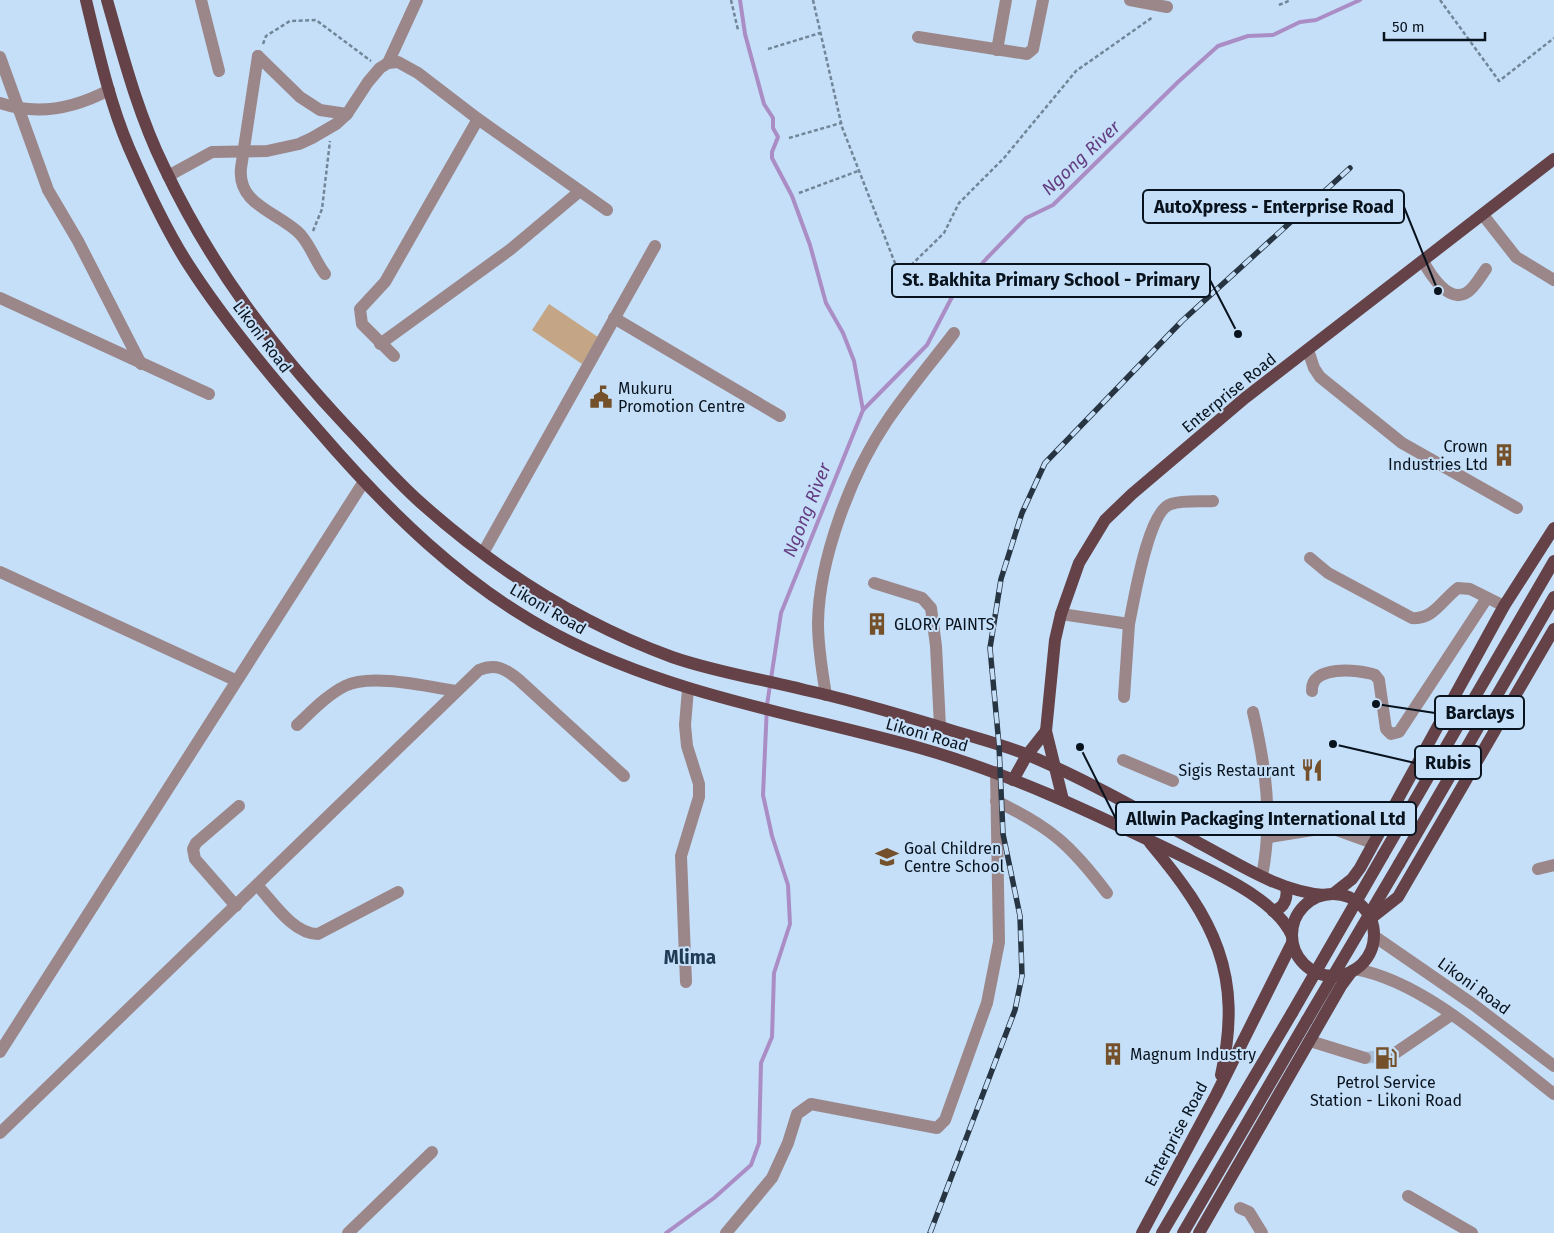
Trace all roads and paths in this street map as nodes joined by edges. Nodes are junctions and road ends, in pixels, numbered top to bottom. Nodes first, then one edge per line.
1 (86, 0) edge
2 (108, 0) edge
3 (201, 0) edge
4 (418, 0) edge
5 (731, 0) edge
6 (813, 0) edge
7 (1006, 0) edge
8 (1043, 0) edge
9 (1130, 0) edge
10 (1291, 0) edge
11 (1440, 0) edge
12 (1279, 5) dead end
13 (1167, 7) joint
14 (738, 30) dead end
15 (820, 33) junction
16 (918, 37) dead end
17 (1554, 38) edge
18 (768, 49) dead end
19 (997, 50) junction
20 (258, 56) junction
21 (0, 57) edge
22 (384, 66) junction
23 (220, 71) dead end
24 (109, 90) junction
25 (0, 103) edge
26 (19, 110) junction
27 (347, 114) junction
28 (478, 119) junction
29 (841, 123) junction
30 (336, 124) junction
31 (789, 138) dead end
32 (244, 152) junction
33 (1554, 160) edge
34 (858, 171) junction
35 (168, 176) junction
36 (580, 191) junction
37 (799, 193) dead end
38 (608, 210) dead end
39 (1483, 215) junction
40 (308, 244) junction
41 (655, 246) dead end
42 (1423, 261) junction
43 (1486, 269) dead end
44 (325, 274) dead end
45 (1554, 280) edge
46 (0, 298) edge
47 (614, 318) junction
48 (954, 333) dead end
49 (380, 344) junction
50 (1308, 350) junction
51 (394, 356) dead end
52 (142, 364) junction
53 (209, 394) dead end
54 (780, 416) dead end
55 (363, 483) junction
56 (1213, 501) dead end
57 (1517, 508) dead end
58 (1554, 528) edge
59 (483, 553) junction
60 (1310, 558) dead end
61 (1554, 561) edge
62 (0, 572) edge
63 (874, 583) dead end
64 (1554, 597) edge
65 (1487, 598) junction
66 (1504, 606) junction
67 (1061, 614) junction
68 (1129, 624) junction
69 (1554, 629) edge
70 (235, 680) junction
71 (688, 689) junction
72 (457, 691) junction
73 (1312, 691) dead end
74 (826, 695) junction
75 (1124, 697) dead end
76 (1253, 712) dead end
77 (297, 725) dead end
78 (940, 727) junction
79 (1046, 732) junction
80 (1027, 755) junction
81 (1123, 760) dead end
82 (1054, 768) junction
83 (996, 772) junction
84 (624, 776) dead end
85 (1013, 780) junction
86 (1173, 781) dead end
87 (1063, 800) junction
88 (996, 801) junction
89 (239, 806) dead end
90 (1269, 837) junction
91 (1146, 839) junction
92 (1373, 843) junction
93 (1554, 865) edge
94 (1538, 869) dead end
95 (1262, 876) junction
96 (257, 885) junction
97 (1286, 887) junction
98 (398, 892) dead end
99 (1107, 893) dead end
100 (1329, 894) junction
101 (236, 906) junction
102 (1273, 911) junction
103 (1370, 919) junction
104 (1374, 936) junction
105 (1292, 939) junction
106 (1354, 970) junction
107 (686, 982) dead end
108 (1451, 1015) junction
109 (1310, 1041) junction
110 (0, 1052) edge
111 (1394, 1054) tunnel mouth
112 (1365, 1058) tunnel mouth
113 (1554, 1066) edge
114 (1554, 1094) edge
115 (1216, 1095) junction
116 (0, 1133) edge
117 (432, 1152) dead end
118 (1408, 1196) dead end
119 (1240, 1208) dead end
120 (348, 1233) edge
121 (726, 1233) edge
122 (1142, 1233) edge
123 (1162, 1233) edge
124 (1183, 1233) edge
125 (1199, 1233) edge
126 (1262, 1233) edge
127 (1472, 1233) edge

1 - 24 main road, Likoni Road
2 - 35 main road, Likoni Road
3 - 23 street
4 - 22 street
5 - 14 path
6 - 15 path
7 - 19 street
8 - 19 street
9 - 13 street
10 - 12 path
11 - 17 path
13 - 34 path
15 - 18 path
15 - 29 path
16 - 19 street
20 - 22 path
20 - 27 street
20 - 32 street
21 - 26 street
22 - 27 street
22 - 28 street
24 - 26 street
24 - 55 main road, Likoni Road
25 - 26 street
26 - 52 street
27 - 30 street
28 - 36 street
28 - 49 street
29 - 31 path
29 - 34 path
30 - 32 street
30 - 40 path
32 - 35 street
32 - 40 street
33 - 39 main road, Enterprise Road
34 - 37 path
35 - 59 main road, Likoni Road
36 - 38 street
36 - 49 street
39 - 42 main road, Enterprise Road
39 - 45 street
40 - 44 street
41 - 47 street
42 - 43 street
42 - 50 main road, Enterprise Road
46 - 52 street
47 - 54 street
47 - 59 street
48 - 74 street
49 - 51 street
50 - 57 street
50 - 67 main road, Enterprise Road
52 - 53 street
55 - 70 street
55 - 71 main road, Likoni Road
56 - 68 street
58 - 66 main road
59 - 74 main road, Likoni Road
60 - 65 street
61 - 123 main road, bridge
62 - 70 street
63 - 78 street
64 - 124 main road, bridge
65 - 66 street
65 - 73 street
66 - 92 main road
67 - 68 street
67 - 79 main road, Enterprise Road
68 - 75 street
69 - 103 main road
70 - 110 street
71 - 83 main road, Likoni Road
71 - 107 street
72 - 77 street
72 - 84 street
72 - 96 street
74 - 78 main road, Likoni Road
76 - 90 street
78 - 80 main road, Likoni Road
79 - 80 main road
79 - 82 main road, Enterprise Road
80 - 82 main road, Likoni Road
80 - 85 main road
81 - 86 street
82 - 87 main road, Enterprise Road
82 - 95 main road, Likoni Road
83 - 85 main road, Likoni Road
83 - 88 street
85 - 87 main road, Likoni Road
87 - 91 main road, Likoni Road
88 - 99 street
88 - 121 street
89 - 101 street
90 - 92 street
90 - 95 street
91 - 102 main road, Likoni Road
91 - 115 main road
92 - 100 main road
93 - 94 street
95 - 97 main road, Likoni Road
96 - 98 street
96 - 101 street
97 - 100 main road, Likoni Road
97 - 102 main road
100 - 103 main road
100 - 105 main road
101 - 116 street
102 - 105 main road, Likoni Road
103 - 104 main road
104 - 106 main road
104 - 113 street, Likoni Road
105 - 106 main road
105 - 115 main road, Enterprise Road
106 - 108 street
106 - 109 main road
108 - 111 street
108 - 114 street
109 - 112 street
109 - 125 main road
115 - 122 main road, Enterprise Road
117 - 120 street
118 - 127 street
119 - 126 street

